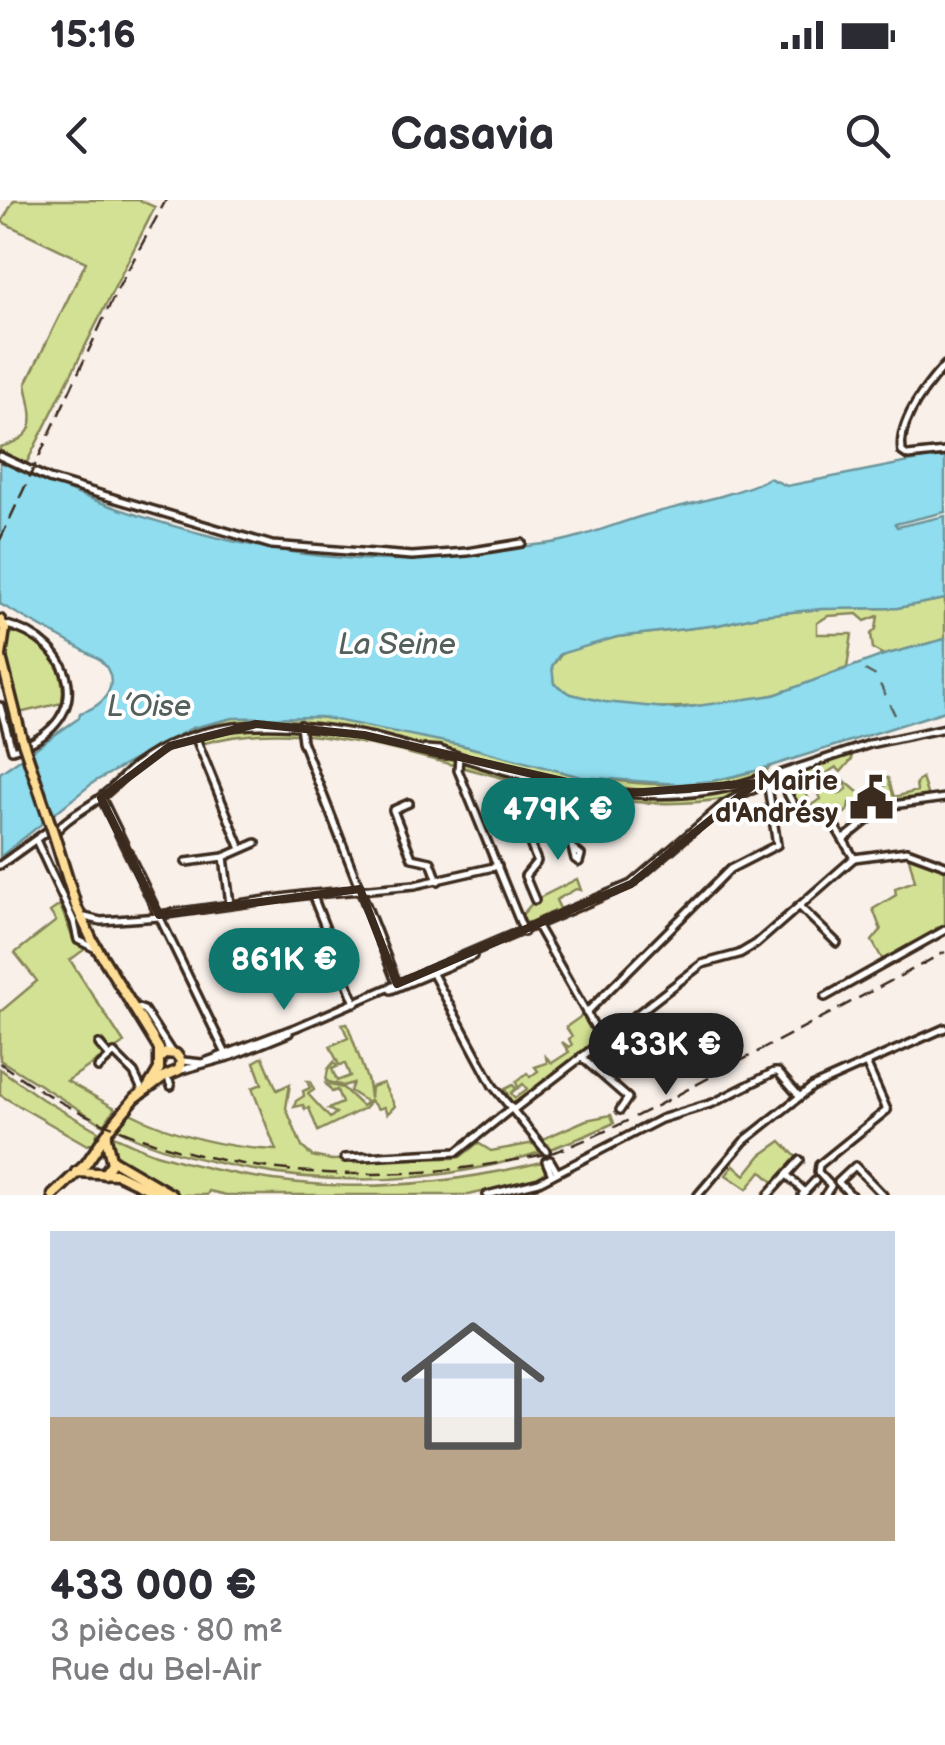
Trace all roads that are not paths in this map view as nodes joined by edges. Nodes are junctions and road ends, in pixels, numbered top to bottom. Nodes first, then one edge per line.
1 (945, 365) edge
2 (945, 452) edge
3 (903, 454) junction
4 (0, 456) edge
5 (897, 459) dead end
6 (522, 543) dead end
7 (2, 622) edge
8 (1, 639) edge
9 (1, 654) edge
10 (0, 706) edge
11 (300, 725) junction
12 (945, 728) edge
13 (195, 736) junction
14 (460, 757) junction
15 (523, 774) junction
16 (781, 776) junction
17 (762, 781) junction
18 (566, 783) junction
19 (101, 798) junction
20 (945, 798) edge
21 (730, 800) junction
22 (410, 803) dead end
23 (50, 832) junction
24 (844, 839) junction
25 (256, 843) dead end
26 (241, 849) junction
27 (575, 850) dead end
28 (224, 856) junction
29 (854, 858) junction
30 (186, 862) dead end
31 (945, 865) edge
32 (0, 866) edge
33 (498, 866) junction
34 (438, 881) junction
35 (70, 883) junction
36 (361, 889) junction
37 (312, 894) junction
38 (535, 900) dead end
39 (230, 904) junction
40 (799, 906) junction
41 (160, 916) junction
42 (84, 917) junction
43 (101, 921) junction
44 (536, 926) junction
45 (945, 930) edge
46 (520, 933) junction
47 (89, 938) junction
48 (837, 943) dead end
49 (432, 972) junction
50 (118, 979) junction
51 (398, 986) junction
52 (825, 997) dead end
53 (355, 1004) junction
54 (135, 1007) junction
55 (586, 1013) junction
56 (945, 1028) edge
57 (153, 1036) junction
58 (602, 1040) junction
59 (100, 1044) dead end
60 (174, 1055) junction
61 (227, 1055) junction
62 (110, 1057) junction
63 (582, 1057) junction
64 (160, 1058) junction
65 (866, 1062) junction
66 (98, 1068) dead end
67 (160, 1069) junction
68 (171, 1078) junction
69 (145, 1091) junction
70 (800, 1096) junction
71 (513, 1109) junction
72 (620, 1110) dead end
73 (110, 1128) dead end
74 (97, 1152) junction
75 (544, 1152) dead end
76 (111, 1158) junction
77 (346, 1158) dead end
78 (89, 1160) junction
79 (800, 1160) dead end
80 (548, 1161) dead end
81 (93, 1171) junction
82 (76, 1172) junction
83 (557, 1172) junction
84 (104, 1174) junction
85 (787, 1174) junction
86 (815, 1181) dead end
87 (804, 1193) edge
88 (56, 1194) edge
89 (701, 1194) edge
90 (162, 1195) edge
91 (172, 1195) edge
92 (487, 1195) edge
93 (768, 1195) edge
94 (825, 1195) edge
95 (852, 1195) edge
96 (882, 1195) edge

1 - 3 street
2 - 3 street
3 - 5 street
4 - 6 street
7 - 8 main road
7 - 10 street
8 - 9 main road
9 - 23 main road, bridge
11 - 13 street
11 - 14 street
11 - 36 street
12 - 16 street
13 - 19 street
13 - 26 street
14 - 15 street
14 - 33 street
15 - 18 street
15 - 38 street
16 - 17 street
16 - 24 street
17 - 18 street
17 - 21 street
17 - 21 street
17 - 55 street
18 - 27 street
19 - 23 street
19 - 41 street
20 - 24 street
21 - 44 street
22 - 34 street
23 - 32 street
23 - 35 main road
23 - 47 street
24 - 29 street
25 - 26 street
26 - 28 street
28 - 30 street
28 - 39 street
29 - 31 street
29 - 40 street
33 - 34 street
33 - 46 street
34 - 36 street
35 - 42 main road
35 - 47 main road
36 - 37 street
36 - 51 street
37 - 39 street
37 - 53 street
39 - 41 street
40 - 48 street
40 - 58 street
41 - 43 street
41 - 61 street
42 - 43 street
42 - 47 main road
43 - 47 street
44 - 46 street
44 - 55 street
45 - 52 street
46 - 49 street
47 - 50 main road
47 - 50 main road
49 - 51 street
49 - 71 street
50 - 54 main road
51 - 53 street
53 - 61 street
54 - 57 main road
54 - 60 street
55 - 58 street
56 - 65 street
57 - 60 main road
57 - 64 main road
58 - 63 street
59 - 62 street
60 - 61 street
60 - 64 main road
60 - 68 main road
61 - 68 street
62 - 66 street
62 - 69 street
63 - 71 street
63 - 72 street
64 - 67 main road
65 - 70 street
65 - 94 street
67 - 68 main road
67 - 69 main road
68 - 69 main road
69 - 73 main road
70 - 83 street
70 - 89 street
71 - 75 street
71 - 77 street
74 - 76 main road
74 - 76 main road
74 - 78 main road
76 - 84 main road
76 - 91 main road
78 - 81 main road
78 - 82 main road
79 - 85 street
80 - 83 street
81 - 82 main road
81 - 84 main road
82 - 88 main road
83 - 92 street
84 - 90 main road
85 - 87 street
85 - 93 street
86 - 87 street
95 - 96 street

